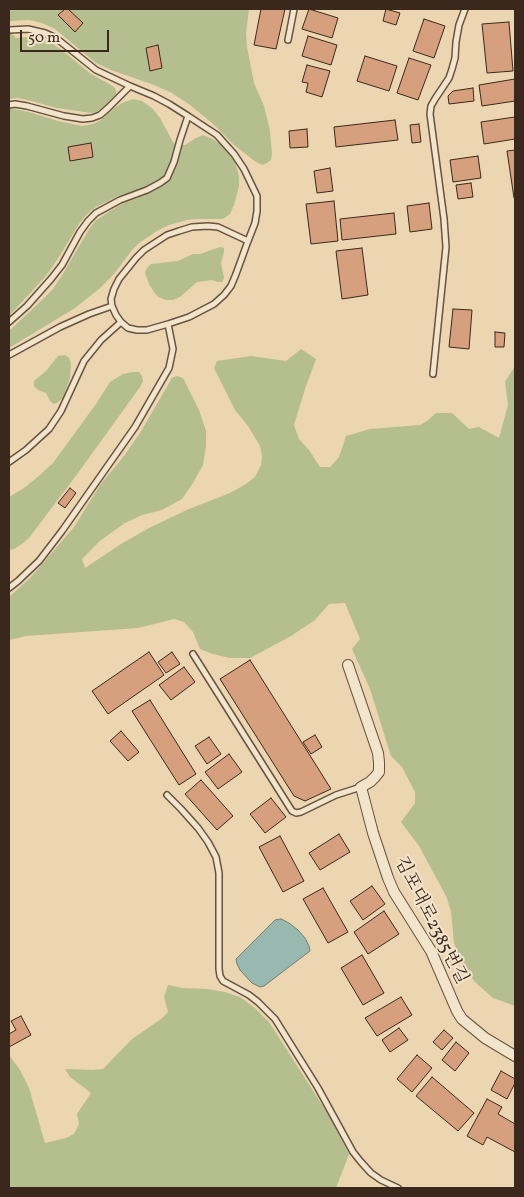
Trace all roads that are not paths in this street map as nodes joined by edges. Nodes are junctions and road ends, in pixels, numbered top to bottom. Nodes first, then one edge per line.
1 (294, 9) edge
2 (465, 9) edge
3 (9, 30) edge
4 (288, 40) dead end
5 (130, 86) junction
6 (9, 105) edge
7 (188, 116) junction
8 (248, 242) junction
9 (112, 306) junction
10 (9, 322) edge
11 (121, 322) junction
12 (168, 324) junction
13 (9, 355) edge
14 (433, 374) dead end
15 (9, 462) edge
16 (9, 588) edge
17 (193, 654) dead end
18 (348, 665) dead end
19 (362, 787) junction
20 (167, 795) dead end
21 (515, 1056) edge
22 (398, 1188) edge

1 - 4 lane
2 - 14 lane
3 - 5 lane
5 - 6 lane
5 - 7 lane
7 - 8 lane
7 - 10 lane
8 - 9 lane
8 - 12 lane
9 - 11 lane
9 - 13 lane
11 - 12 lane
11 - 15 lane
12 - 16 lane
17 - 19 lane
18 - 19 street
19 - 21 street, 김포대로2385번길
20 - 22 lane

